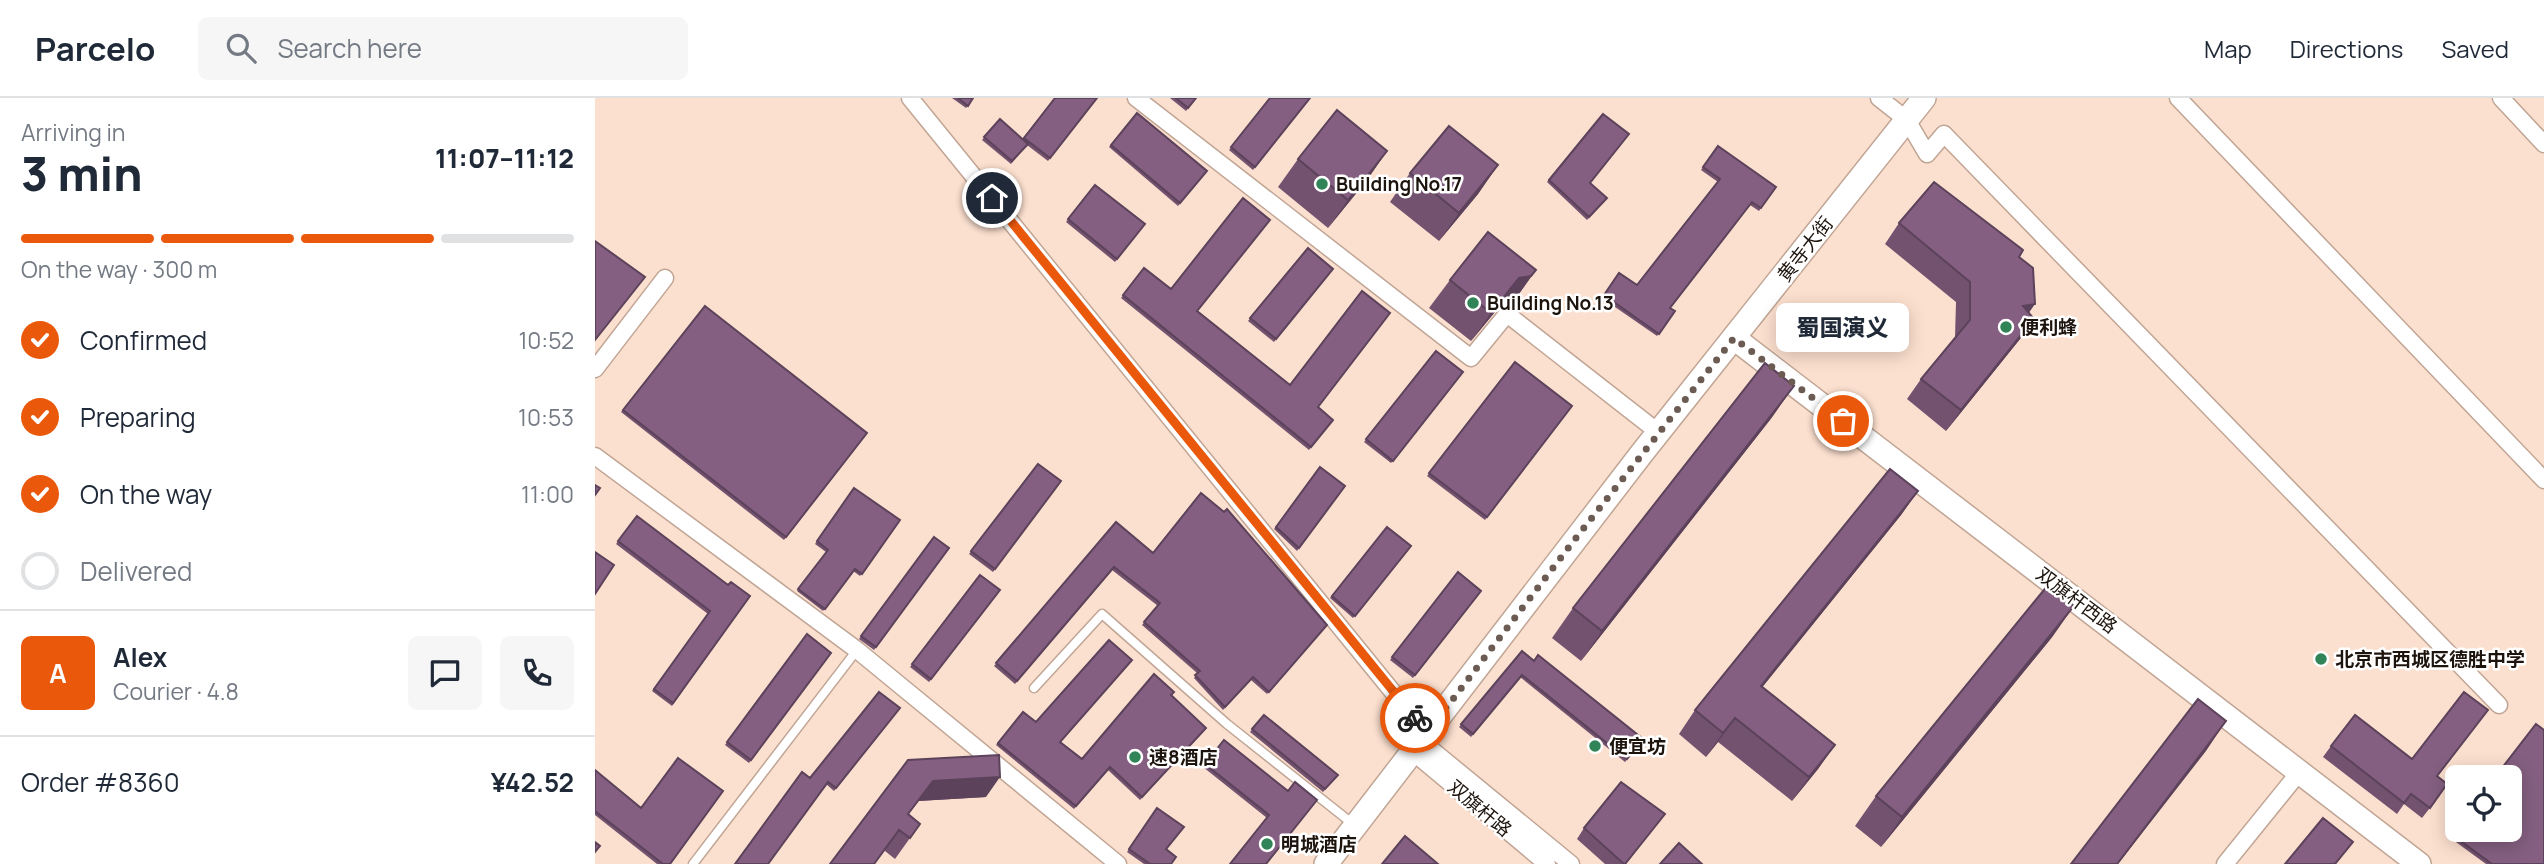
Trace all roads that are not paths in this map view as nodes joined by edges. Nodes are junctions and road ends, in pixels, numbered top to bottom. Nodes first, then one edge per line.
1 (910, 98) edge
2 (1136, 98) edge
3 (1879, 98) edge
4 (1924, 98) edge
5 (2178, 98) edge
6 (2501, 98) edge
7 (1906, 120) junction
8 (2544, 144) edge
9 (665, 278) dead end
10 (1734, 338) junction
11 (595, 369) edge
12 (1658, 432) junction
13 (595, 456) edge
14 (2544, 480) edge
15 (857, 650) junction
16 (1034, 688) dead end
17 (2498, 705) dead end
18 (1421, 742) junction
19 (2301, 770) junction
20 (1355, 826) junction
21 (693, 864) edge
22 (1118, 864) edge
23 (1326, 864) edge
24 (1547, 864) edge
25 (1571, 864) edge
26 (2225, 864) edge
27 (2419, 864) edge

1 - 18 street
2 - 12 street
3 - 7 street
4 - 7 street, 黄寺大街
5 - 14 street
6 - 8 street
7 - 10 street, 黄寺大街
7 - 17 street
9 - 11 street
10 - 12 street, 黄寺大街
10 - 19 street, 双旗杆西路
12 - 18 street, 黄寺大街
13 - 15 street
15 - 21 lane
15 - 22 street
16 - 20 lane
18 - 20 street, 黄寺大街
18 - 24 street, 双旗杆路
18 - 25 street
19 - 26 street
19 - 27 street, 双旗杆西路
20 - 23 street, 黄寺大街

